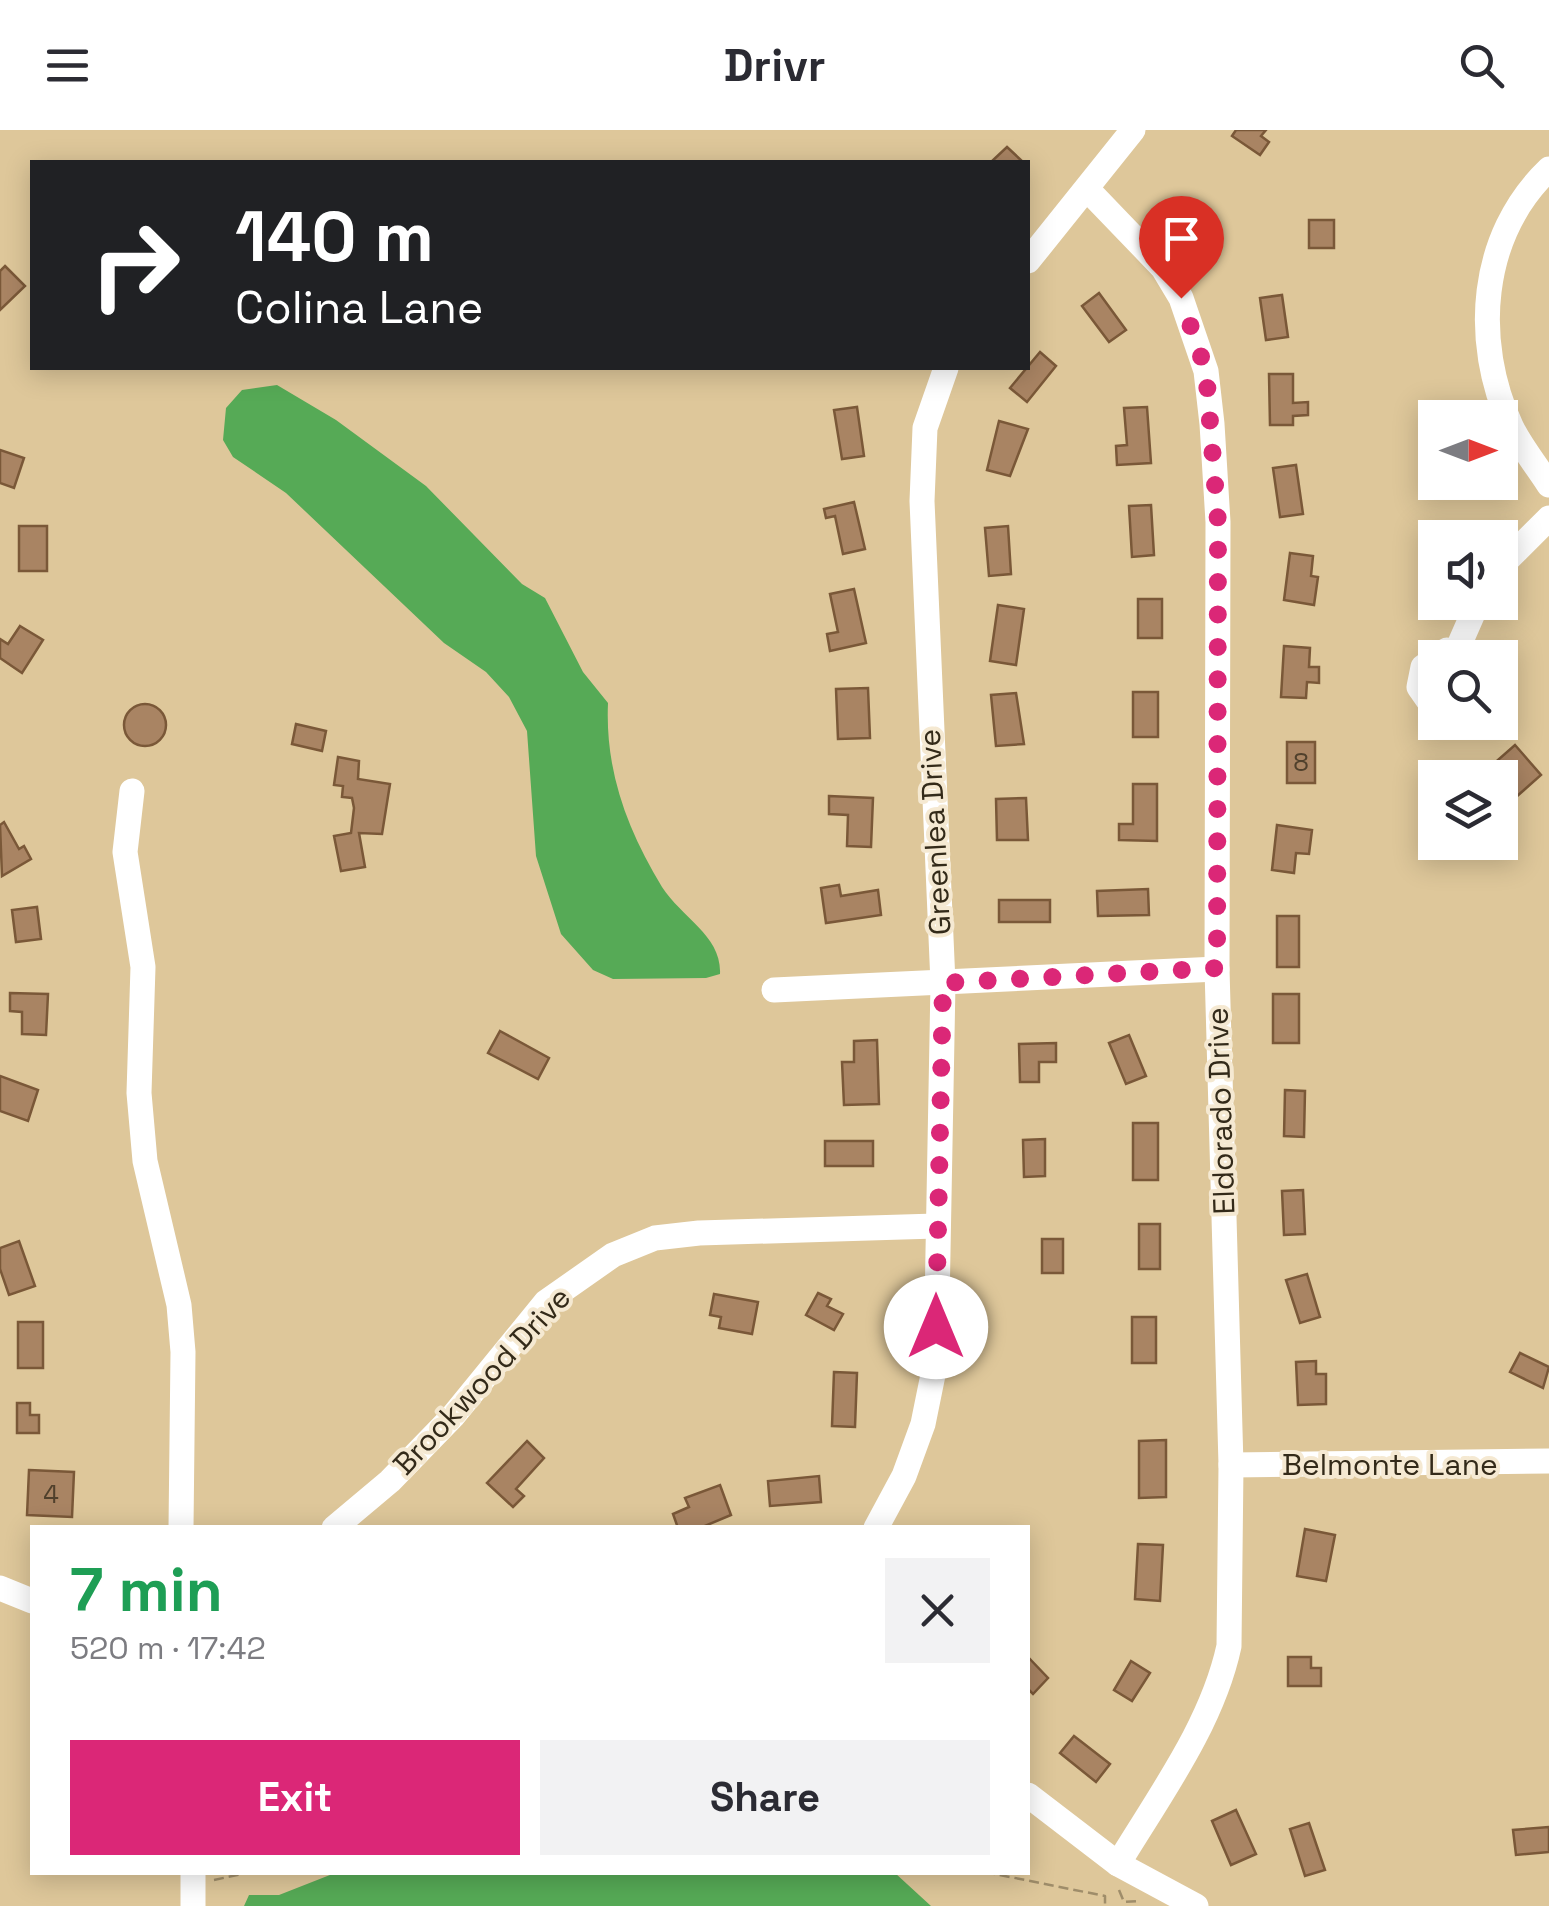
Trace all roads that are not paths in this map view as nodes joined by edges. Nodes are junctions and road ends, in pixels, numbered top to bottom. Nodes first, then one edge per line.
1 (1132, 130) edge
2 (1549, 170) edge
3 (1088, 190) junction
4 (1030, 259) edge
5 (945, 370) edge
6 (1549, 485) edge
7 (1549, 518) edge
8 (1518, 549) edge
9 (132, 791) dead end
10 (1217, 968) junction
11 (943, 983) junction
12 (774, 990) dead end
13 (936, 1226) junction
14 (1549, 1461) edge
15 (1231, 1465) junction
16 (181, 1525) edge
17 (338, 1525) edge
18 (878, 1525) edge
19 (0, 1588) edge
20 (30, 1600) edge
21 (1030, 1798) edge
22 (1118, 1864) junction
23 (1196, 1906) edge

1 - 3 street
2 - 6 street
3 - 4 street
3 - 10 street, Eldorado Drive
5 - 11 street, Greenlea Drive
7 - 8 street
9 - 16 street
10 - 11 street
10 - 15 street, Eldorado Drive
11 - 12 street
11 - 13 street, Greenlea Drive
13 - 17 street, Brookwood Drive
13 - 18 street, Greenlea Drive
14 - 15 street, Belmonte Lane
15 - 22 street, Eldorado Drive
19 - 20 street
21 - 22 street
22 - 23 street

